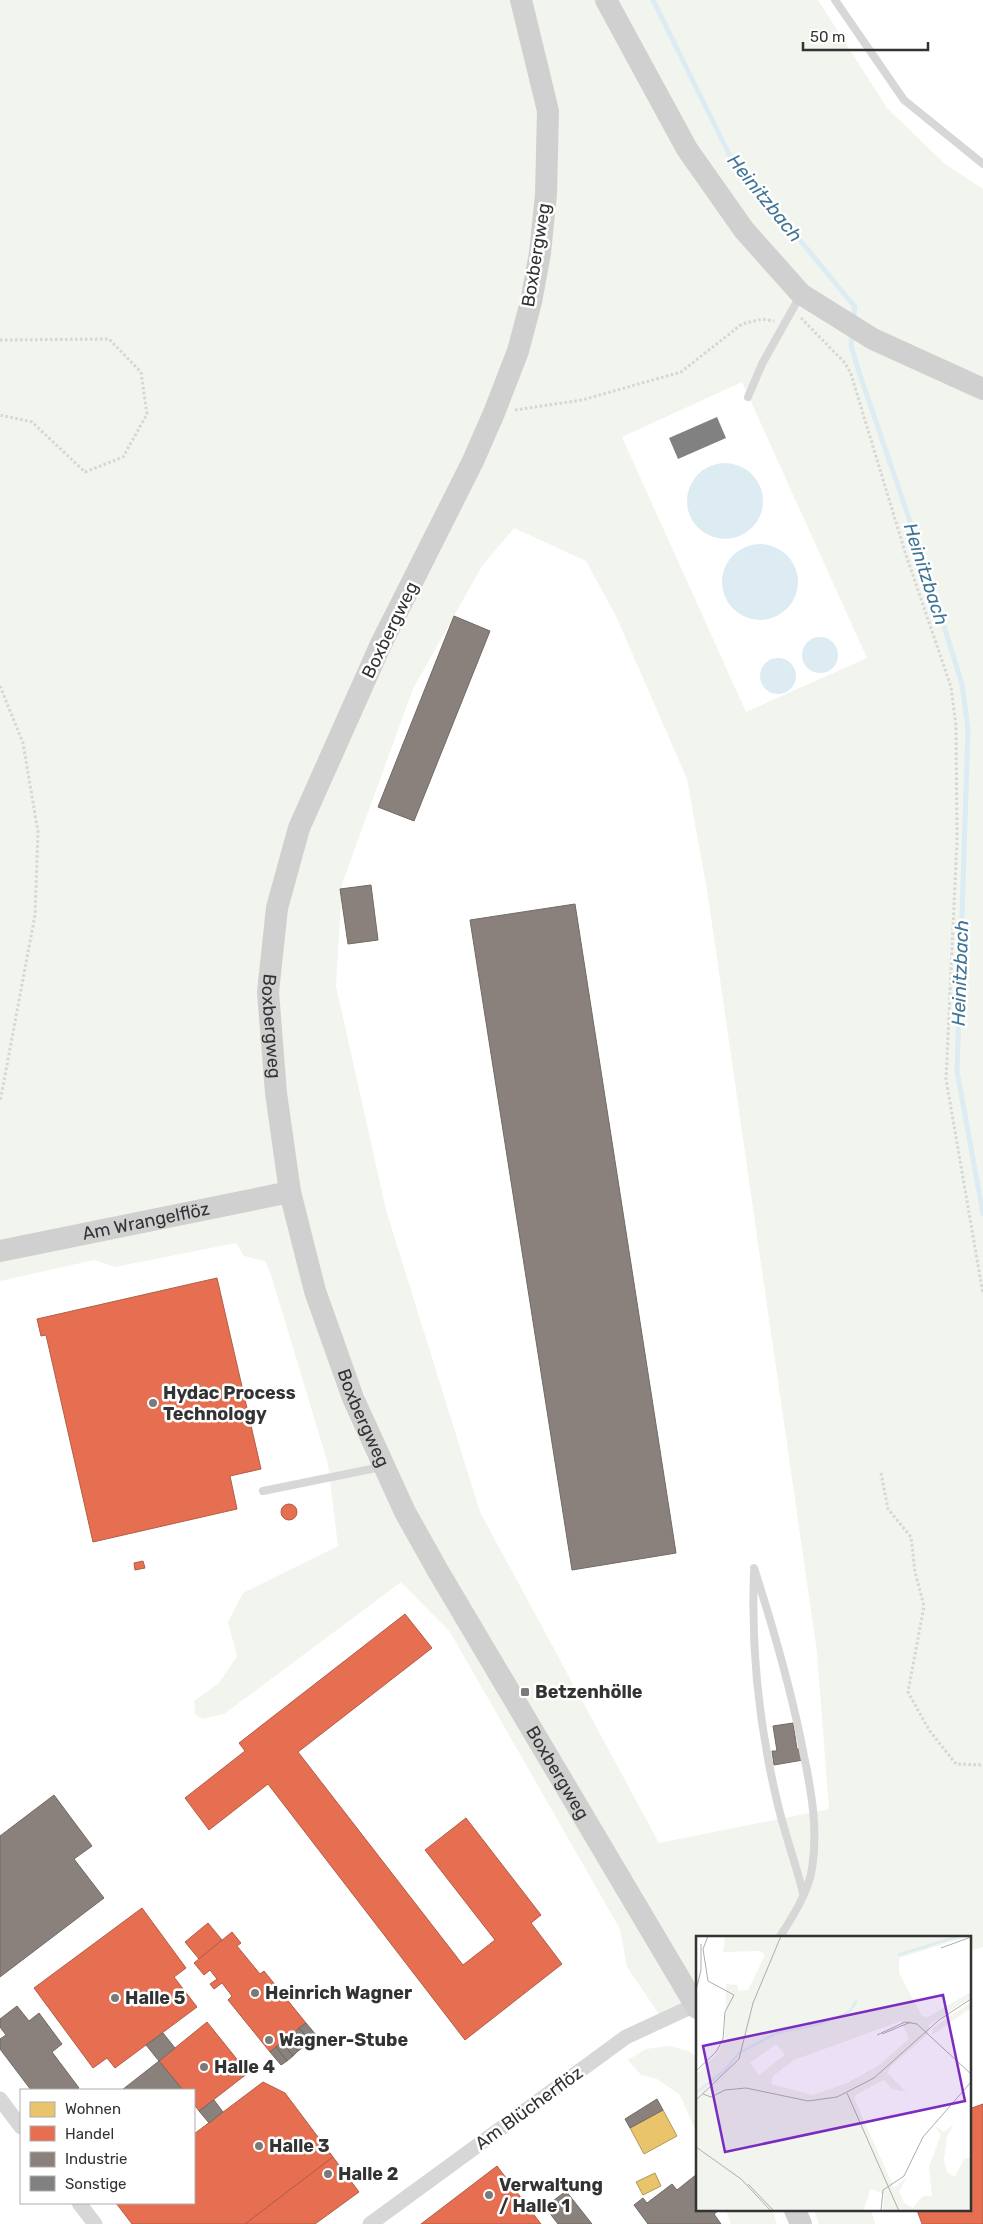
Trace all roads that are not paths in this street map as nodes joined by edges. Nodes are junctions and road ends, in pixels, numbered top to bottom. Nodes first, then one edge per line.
1 (521, 0) edge
2 (606, 0) edge
3 (835, 0) edge
4 (983, 164) edge
5 (796, 301) junction
6 (983, 389) edge
7 (748, 397) dead end
8 (290, 1192) junction
9 (0, 1251) edge
10 (384, 1467) junction
11 (263, 1491) dead end
12 (803, 1893) junction
13 (780, 1936) edge
14 (696, 2006) edge
15 (0, 2099) edge
16 (20, 2126) edge
17 (79, 2204) edge
18 (796, 2212) edge
19 (94, 2224) edge
20 (370, 2224) edge
21 (801, 2224) edge

1 - 8 street, Boxbergweg
2 - 5 street
3 - 4 lane
5 - 6 street
5 - 7 lane
8 - 9 street, Am Wrangelflöz
8 - 10 street, Boxbergweg
10 - 11 lane
10 - 14 street, Boxbergweg
12 - 12 lane
12 - 13 lane
14 - 20 street, Am Blücherflöz
15 - 16 street
17 - 19 street
18 - 21 street

